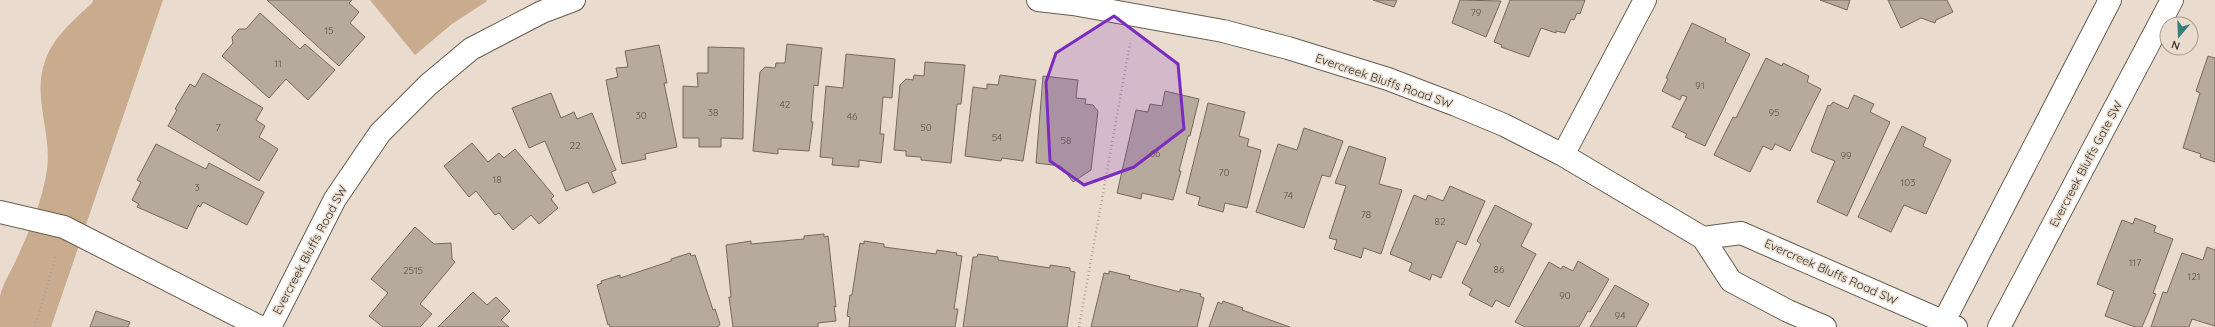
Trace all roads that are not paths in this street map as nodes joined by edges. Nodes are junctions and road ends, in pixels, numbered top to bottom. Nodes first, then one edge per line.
1 (574, 0) edge
2 (1038, 0) edge
3 (1645, 0) edge
4 (2110, 0) edge
5 (2172, 0) edge
6 (1074, 2) edge
7 (1563, 155) junction
8 (0, 212) edge
9 (1703, 238) junction
10 (1947, 325) edge
11 (260, 327) edge
12 (270, 327) edge
13 (1824, 327) edge
14 (1999, 327) edge

1 - 12 street, Evercreek Bluffs Road SW
2 - 6 street, Evercreek Bluffs Road SW
3 - 7 street
4 - 10 street
5 - 14 street, Evercreek Bluffs Gate SW
6 - 7 street, Evercreek Bluffs Road SW
7 - 9 street, Evercreek Bluffs Road SW
8 - 11 street
9 - 10 street, Evercreek Bluffs Road SW
9 - 13 street, Evercreek Bluffs Road SW

